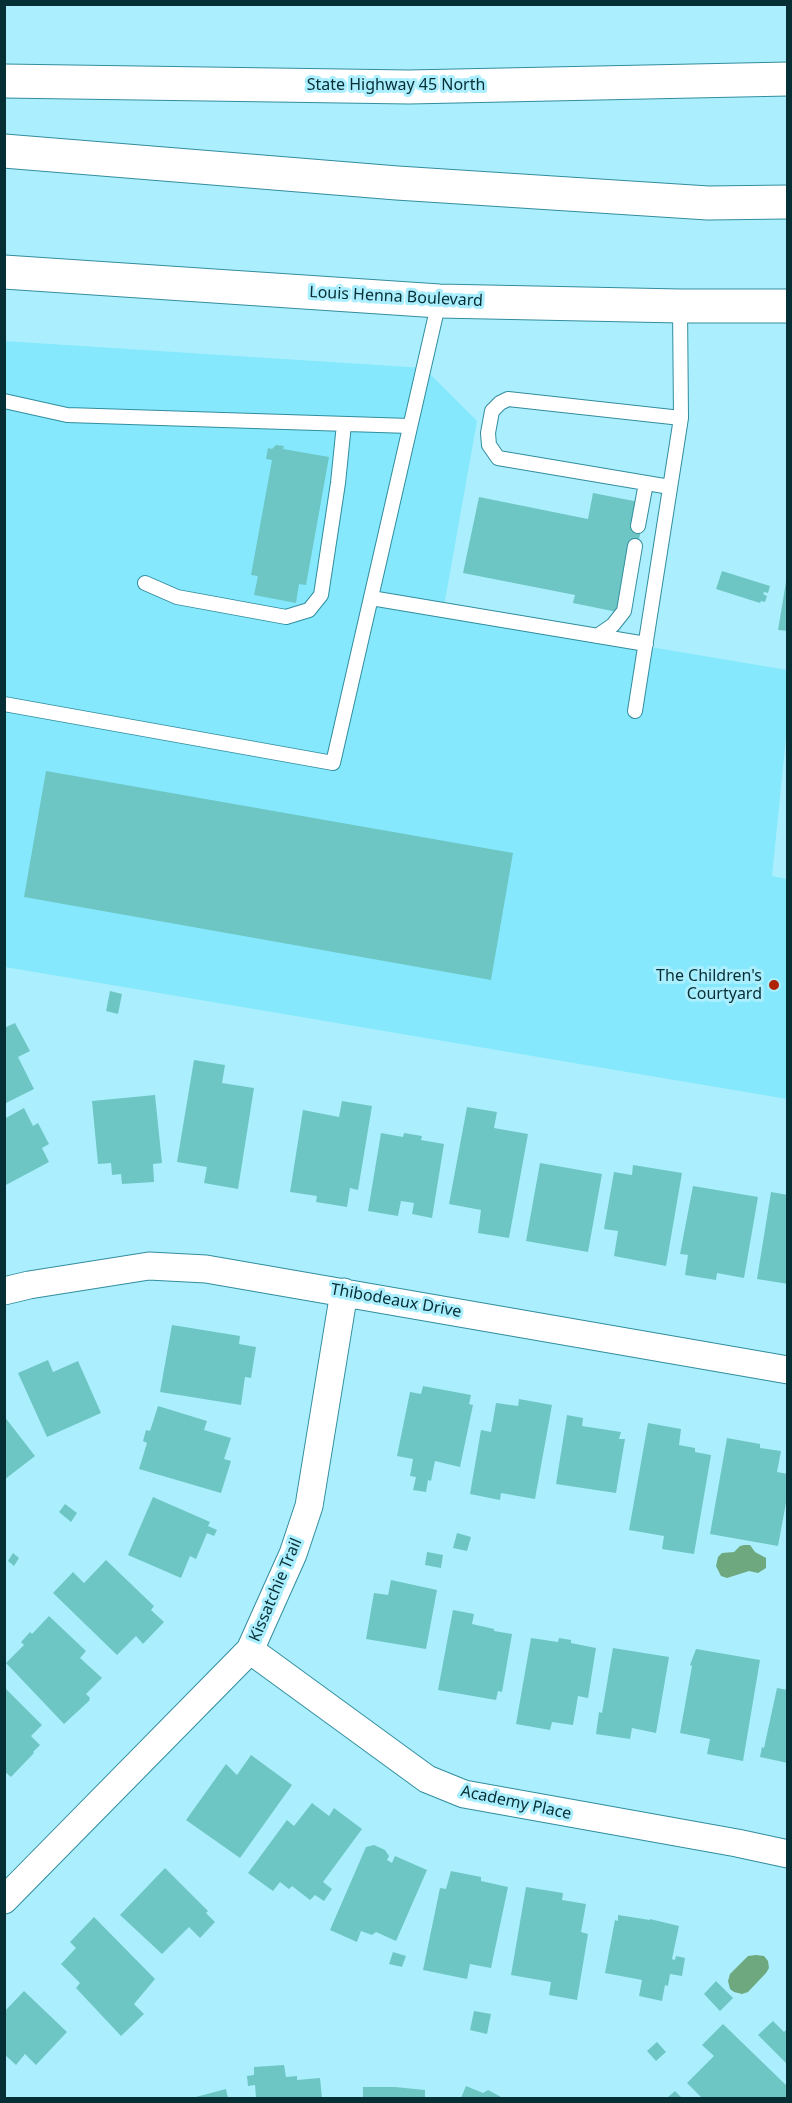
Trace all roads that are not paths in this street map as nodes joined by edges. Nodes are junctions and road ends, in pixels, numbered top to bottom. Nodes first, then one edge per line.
1 (788, 79) edge
2 (4, 81) edge
3 (4, 151) edge
4 (788, 202) edge
5 (4, 272) edge
6 (440, 301) junction
7 (680, 306) junction
8 (788, 306) edge
9 (4, 401) edge
10 (681, 418) junction
11 (344, 424) junction
12 (410, 426) junction
13 (646, 483) junction
14 (670, 487) junction
15 (638, 526) dead end
16 (634, 546) dead end
17 (145, 583) dead end
18 (371, 598) junction
19 (597, 636) junction
20 (646, 644) junction
21 (4, 704) edge
22 (636, 711) dead end
23 (4, 1291) edge
24 (344, 1292) junction
25 (788, 1370) edge
26 (250, 1650) junction
27 (788, 1854) edge
28 (4, 1900) edge

1 - 2 main road, State Highway 45 North
3 - 4 main road
5 - 6 main road, Louis Henna Boulevard
6 - 7 main road, Louis Henna Boulevard
6 - 12 lane
7 - 8 main road, Louis Henna Boulevard
7 - 10 lane
9 - 11 lane
10 - 13 lane
10 - 14 lane
11 - 12 lane
11 - 17 lane
12 - 18 lane
13 - 14 lane
13 - 15 lane
14 - 20 lane
16 - 19 lane
18 - 19 lane
18 - 21 lane
19 - 20 lane
20 - 22 lane
23 - 24 street, Thibodeaux Drive
24 - 25 street, Thibodeaux Drive
24 - 26 street, Kissatchie Trail
26 - 27 street, Academy Place
26 - 28 street, Kissatchie Trail

